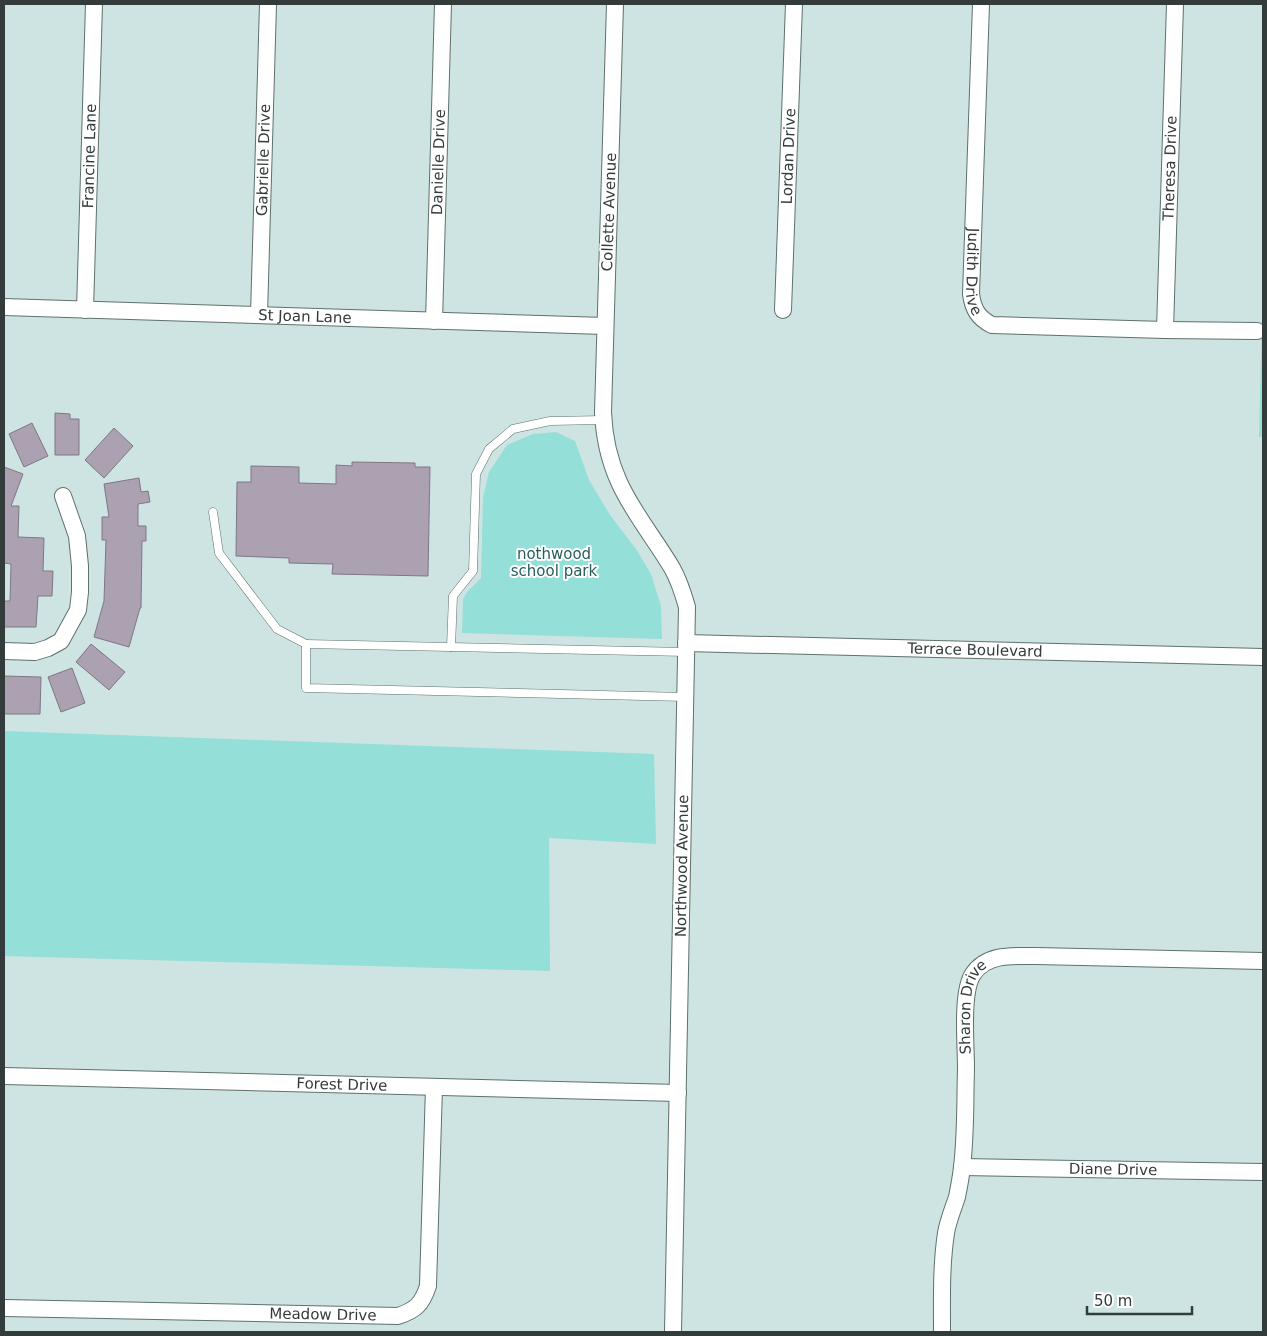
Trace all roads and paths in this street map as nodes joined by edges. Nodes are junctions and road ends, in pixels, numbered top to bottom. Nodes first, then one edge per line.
1 (94, 4) edge
2 (268, 4) edge
3 (443, 4) edge
4 (615, 4) edge
5 (794, 4) edge
6 (981, 4) edge
7 (1175, 4) edge
8 (4, 307) edge
9 (85, 310) junction
10 (783, 310) dead end
11 (259, 315) junction
12 (434, 321) junction
13 (605, 326) junction
14 (1166, 330) junction
15 (1257, 331) dead end
16 (603, 420) junction
17 (62, 496) dead end
18 (213, 512) dead end
19 (306, 644) junction
20 (451, 647) junction
21 (686, 647) junction
22 (4, 651) edge
23 (1263, 657) edge
24 (685, 697) junction
25 (1263, 961) edge
26 (4, 1076) edge
27 (434, 1087) junction
28 (678, 1093) junction
29 (962, 1167) junction
30 (1263, 1172) edge
31 (4, 1308) edge
32 (673, 1332) edge
33 (942, 1332) edge

1 - 9 street, Francine Lane
2 - 11 street, Gabrielle Drive
3 - 12 street, Danielle Drive
4 - 13 street, Collette Avenue
5 - 10 street, Lordan Drive
6 - 14 street, Judith Drive
7 - 14 street, Theresa Drive
8 - 9 street, St Joan Lane
9 - 11 street, St Joan Lane
11 - 12 street, St Joan Lane
12 - 13 street, St Joan Lane
13 - 16 street, Collette Avenue
14 - 15 street, Judith Drive
16 - 20 lane
16 - 21 street, Northwood Avenue
17 - 22 street
18 - 19 lane
19 - 20 lane
19 - 24 lane
20 - 21 lane
21 - 23 street, Terrace Boulevard
21 - 24 street, Northwood Avenue
24 - 28 street, Northwood Avenue
25 - 29 street, Sharon Drive
26 - 27 street, Forest Drive
27 - 28 street, Forest Drive
27 - 31 street, Meadow Drive
28 - 32 street, Northwood Avenue
29 - 30 street, Diane Drive
29 - 33 street, Sharon Drive

